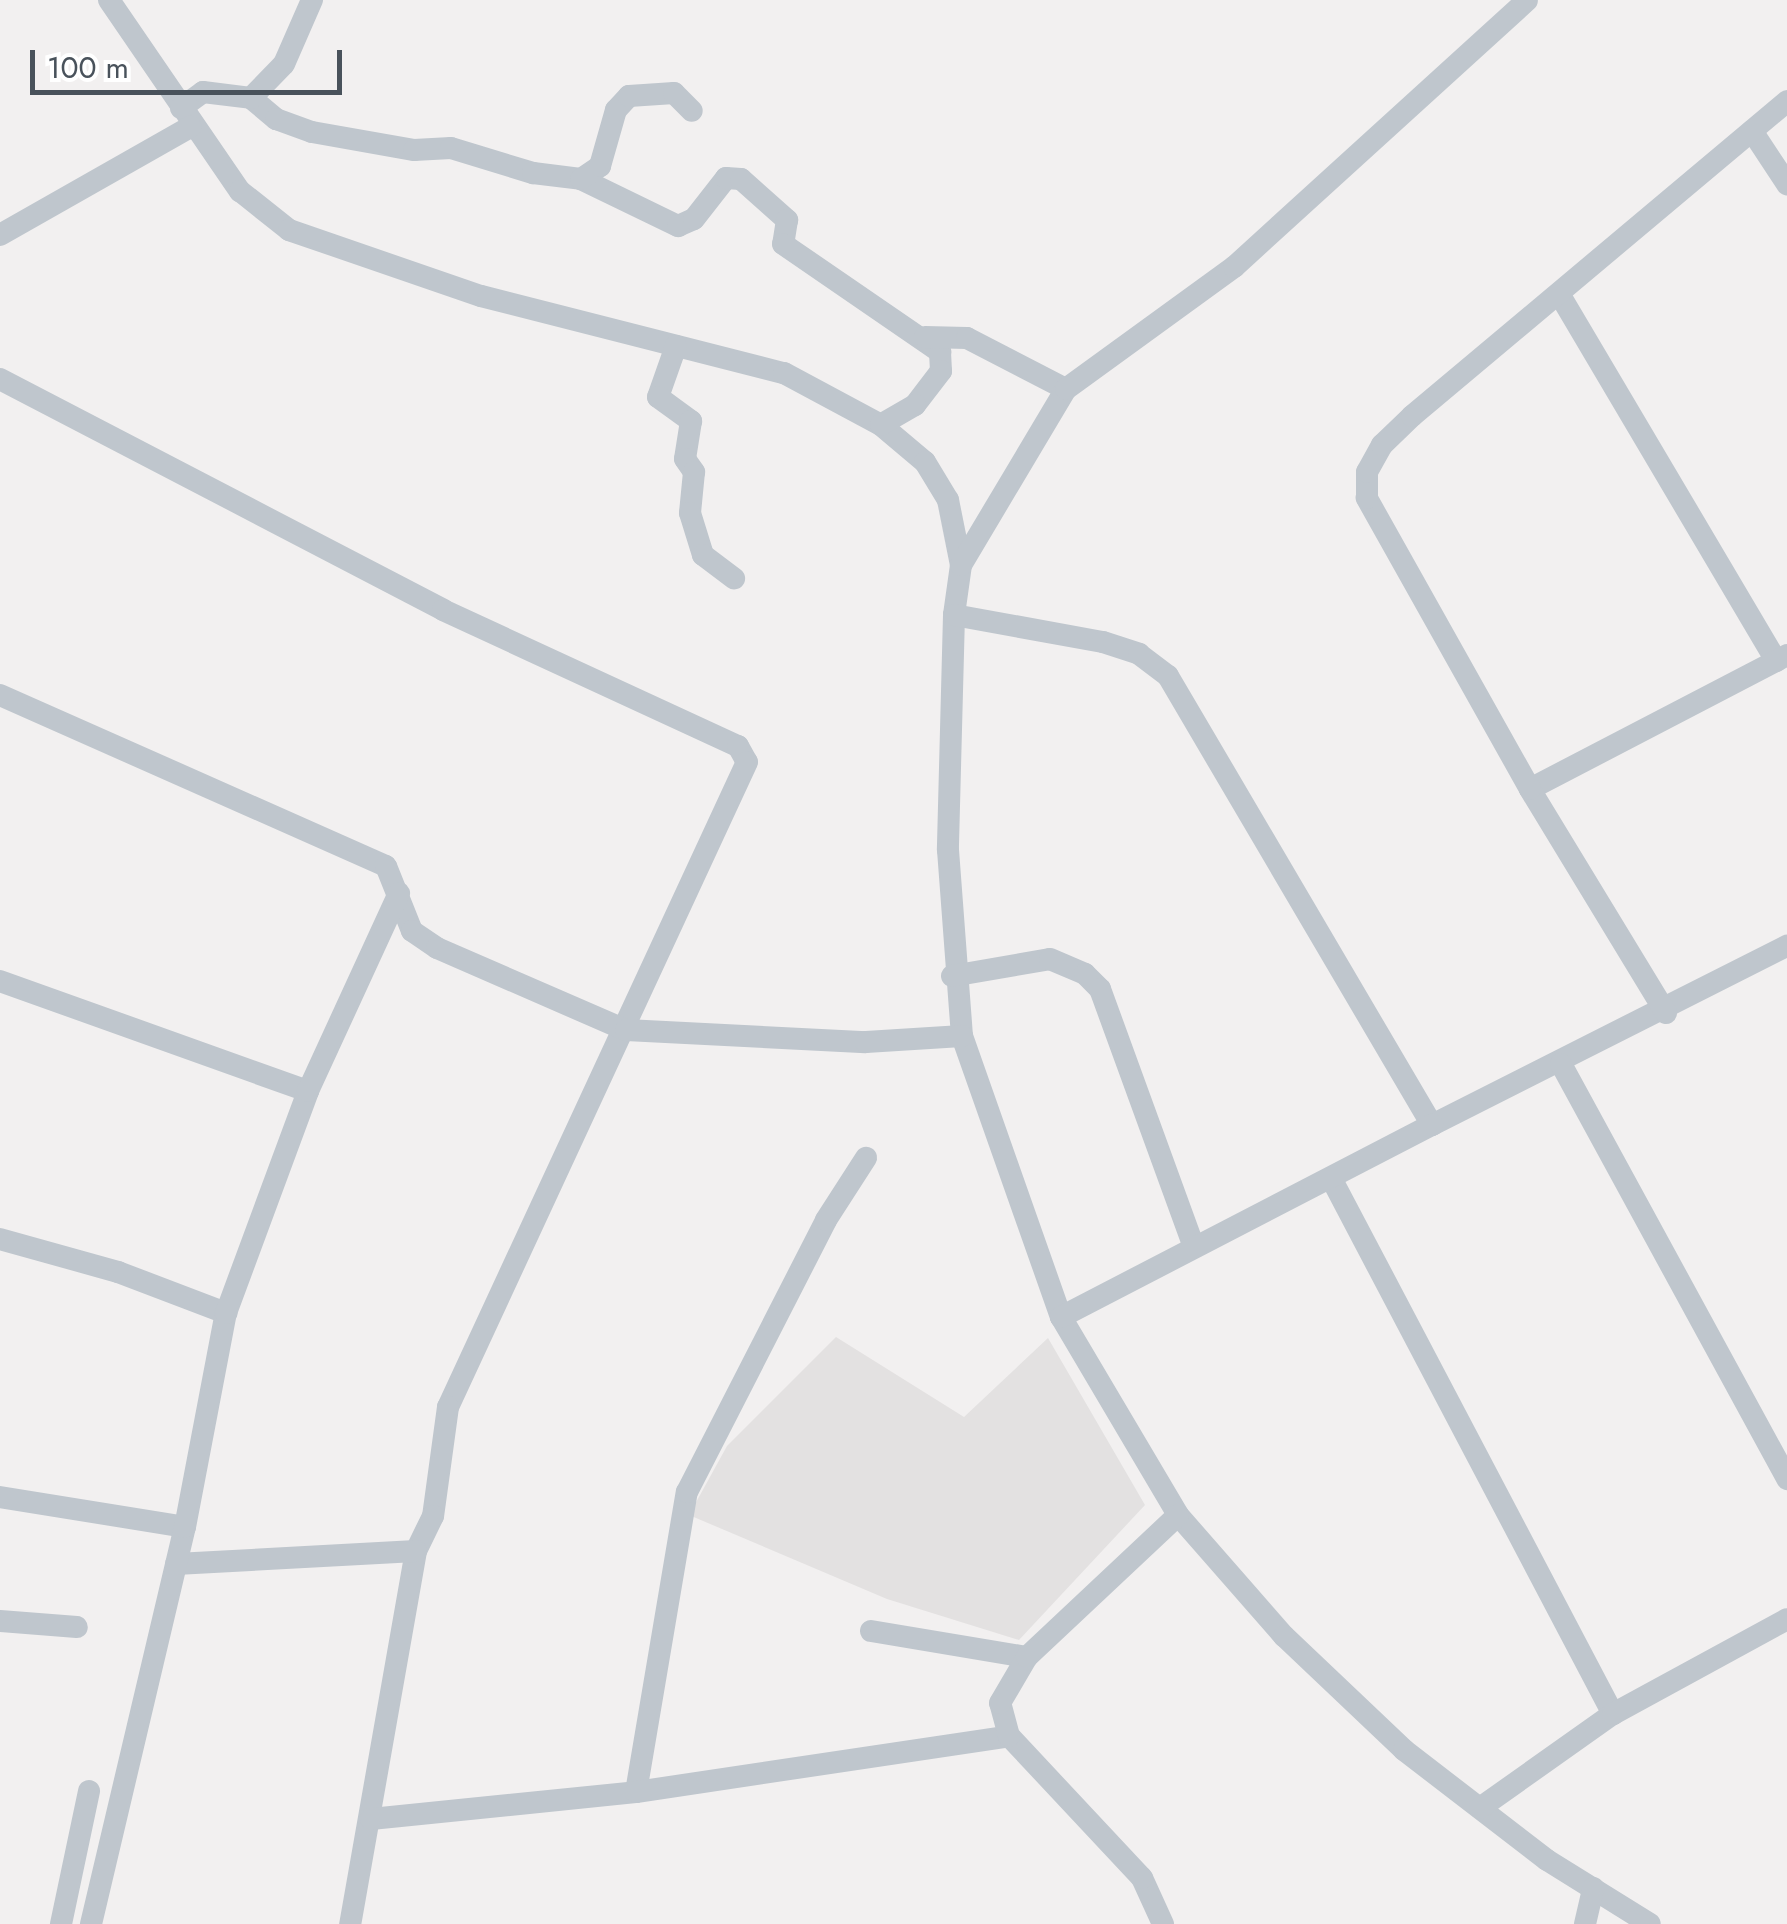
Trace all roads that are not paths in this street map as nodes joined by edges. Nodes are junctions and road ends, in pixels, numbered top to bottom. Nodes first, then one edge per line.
1 (108, 0) edge
2 (312, 0) edge
3 (1527, 0) edge
4 (251, 98) junction
5 (1787, 101) edge
6 (692, 110) dead end
7 (186, 117) junction
8 (1752, 131) junction
9 (580, 179) junction
10 (1787, 184) edge
11 (0, 235) edge
12 (1561, 297) junction
13 (925, 337) junction
14 (676, 346) junction
15 (0, 379) edge
16 (1066, 389) junction
17 (881, 424) junction
18 (962, 566) junction
19 (734, 578) dead end
20 (954, 615) junction
21 (1781, 658) edge
22 (0, 695) edge
23 (1530, 789) junction
24 (399, 893) junction
25 (1787, 946) edge
26 (952, 976) junction
27 (0, 981) edge
28 (1666, 1013) junction
29 (626, 1030) junction
30 (962, 1036) junction
31 (1561, 1064) junction
32 (308, 1092) junction
33 (1432, 1125) junction
34 (866, 1158) dead end
35 (1330, 1178) junction
36 (0, 1239) edge
37 (1193, 1245) junction
38 (226, 1313) junction
39 (1061, 1317) junction
40 (1787, 1479) edge
41 (0, 1498) edge
42 (1178, 1515) junction
43 (185, 1527) junction
44 (416, 1551) junction
45 (176, 1564) junction
46 (1787, 1620) edge
47 (0, 1622) edge
48 (77, 1627) dead end
49 (872, 1632) dead end
50 (1026, 1657) junction
51 (1613, 1714) junction
52 (1009, 1736) junction
53 (89, 1791) dead end
54 (636, 1792) junction
55 (1480, 1808) junction
56 (370, 1819) junction
57 (1593, 1888) junction
58 (61, 1924) edge
59 (91, 1924) edge
60 (350, 1924) edge
61 (1163, 1924) edge
62 (1585, 1924) edge
63 (1650, 1924) edge

1 - 7 street
2 - 4 street
3 - 16 street
4 - 7 street
4 - 9 street
5 - 8 street
6 - 9 street
7 - 11 street
7 - 14 street
8 - 10 street
8 - 12 street
9 - 13 street
12 - 21 street
12 - 23 street
13 - 16 street
13 - 17 street
14 - 17 street
14 - 19 street
15 - 29 street
16 - 18 street
17 - 18 street
18 - 20 street
20 - 26 street
20 - 33 street
21 - 23 street
22 - 24 street
23 - 28 street
24 - 29 street
24 - 32 street
25 - 28 street
26 - 30 street
26 - 37 street
27 - 32 street
28 - 31 street
29 - 30 street
29 - 44 street
30 - 39 street
31 - 33 street
31 - 40 street
32 - 38 street
33 - 35 street
34 - 54 street
35 - 37 street
35 - 51 street
36 - 38 street
37 - 39 street
38 - 43 street
39 - 42 street
41 - 43 street
42 - 50 street
42 - 55 street
43 - 45 street
44 - 45 street
44 - 56 street
45 - 59 street
46 - 51 street
47 - 48 street
49 - 50 street
50 - 52 street
51 - 55 street
52 - 54 street
52 - 61 street
53 - 58 street
54 - 56 street
55 - 57 street
56 - 60 street
57 - 62 street
57 - 63 street

